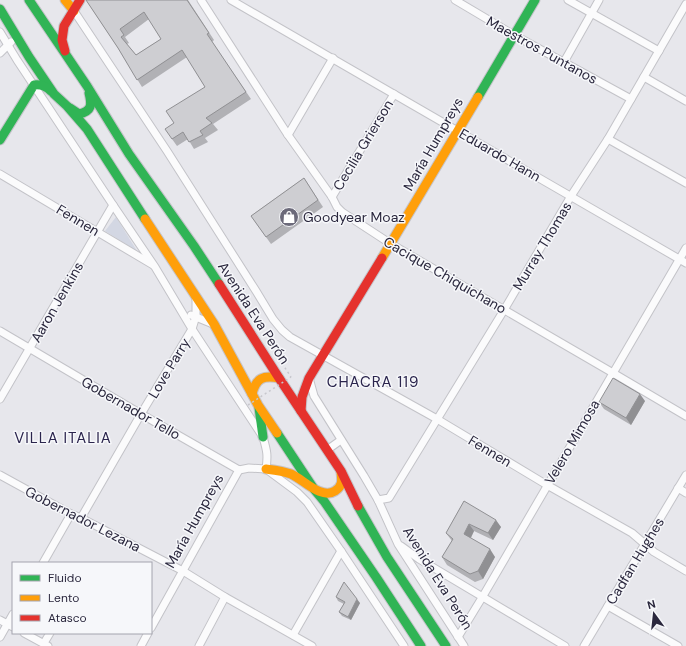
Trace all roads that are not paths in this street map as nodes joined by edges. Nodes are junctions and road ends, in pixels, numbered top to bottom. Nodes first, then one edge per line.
1 (29, 0) edge
2 (65, 0) edge
3 (80, 0) edge
4 (201, 0) edge
5 (231, 0) edge
6 (455, 0) edge
7 (534, 0) edge
8 (568, 0) edge
9 (599, 0) edge
10 (686, 4) edge
11 (74, 11) junction
12 (1, 12) edge
13 (591, 14) junction
14 (683, 17) edge
15 (42, 19) junction
16 (64, 26) junction
17 (0, 32) edge
18 (514, 35) junction
19 (16, 36) junction
20 (9, 44) junction
21 (659, 52) junction
22 (0, 54) edge
23 (68, 58) junction
24 (332, 58) junction
25 (564, 62) junction
26 (644, 77) junction
27 (34, 85) junction
28 (87, 86) junction
29 (54, 94) junction
30 (394, 94) junction
31 (631, 99) junction
32 (686, 101) edge
33 (67, 106) junction
34 (458, 131) junction
35 (288, 135) junction
36 (608, 139) junction
37 (0, 140) edge
38 (0, 174) edge
39 (686, 183) edge
40 (572, 196) junction
41 (332, 197) junction
42 (113, 205) junction
43 (98, 232) junction
44 (391, 244) junction
45 (686, 248) edge
46 (679, 259) junction
47 (686, 263) edge
48 (155, 266) junction
49 (196, 297) junction
50 (504, 310) junction
51 (183, 313) junction
52 (196, 316) junction
53 (214, 324) junction
54 (192, 329) junction
55 (0, 331) edge
56 (290, 337) joint
57 (30, 348) junction
58 (323, 356) junction
59 (613, 373) junction
60 (279, 378) junction
61 (308, 382) junction
62 (285, 386) junction
63 (252, 394) junction
64 (0, 399) edge
65 (258, 405) junction
66 (301, 411) junction
67 (141, 414) junction
68 (686, 416) edge
69 (437, 419) junction
70 (262, 437) junction
71 (342, 440) junction
72 (327, 450) junction
73 (266, 469) junction
74 (239, 470) junction
75 (341, 471) junction
76 (0, 475) edge
77 (686, 475) edge
78 (547, 485) junction
79 (678, 488) junction
80 (314, 489) junction
81 (686, 493) edge
82 (378, 500) junction
83 (71, 514) junction
84 (81, 518) junction
85 (398, 544) junction
86 (645, 544) junction
87 (341, 551) junction
88 (44, 562) edge
89 (183, 571) junction
90 (686, 571) edge
91 (483, 596) junction
92 (226, 597) junction
93 (608, 606) junction
94 (0, 620) edge
95 (10, 625) edge
96 (152, 626) edge
97 (26, 634) edge
98 (50, 634) edge
99 (147, 634) edge
100 (293, 635) junction
101 (0, 637) edge
102 (458, 637) junction
103 (46, 645) edge
104 (141, 646) edge
105 (198, 646) edge
106 (312, 646) edge
107 (404, 646) edge
108 (421, 646) edge
109 (446, 646) edge
110 (464, 646) edge
111 (565, 646) edge
112 (584, 646) edge
113 (678, 646) edge

1 - 15 main road, Avenida Eva Perón
2 - 11 main road, Avenida Eva Perón
3 - 11 main road
4 - 35 street, Cacique Chiquichano
5 - 24 street, Eduardo Hann
6 - 18 street, Maestros Puntanos
7 - 18 main road, María Humpreys
8 - 13 street
9 - 13 street
10 - 14 street, Murray Thomas
11 - 16 main road
11 - 56 street, Avenida Eva Perón
12 - 19 main road
12 - 20 street
13 - 21 street
13 - 25 street
14 - 21 street, Murray Thomas
15 - 16 main road
15 - 23 main road, Avenida Eva Perón
16 - 23 main road
17 - 20 street
18 - 25 street, Maestros Puntanos
18 - 34 main road, María Humpreys
19 - 20 street
19 - 29 main road
20 - 22 street
20 - 27 street
21 - 26 street, Murray Thomas
23 - 28 main road, Avenida Eva Perón
24 - 30 street, Eduardo Hann
24 - 35 street
25 - 31 street, Maestros Puntanos
26 - 31 street, Murray Thomas
26 - 32 street
27 - 29 main road
27 - 37 main road
27 - 42 street
28 - 33 main road
28 - 60 main road, Avenida Eva Perón
29 - 33 main road
30 - 34 street, Eduardo Hann
30 - 41 street, Cecilia Grierson
31 - 36 street, Murray Thomas
33 - 49 main road
34 - 40 street, Eduardo Hann
34 - 44 main road, María Humpreys
35 - 41 street, Cacique Chiquichano
36 - 39 street
36 - 40 street, Murray Thomas
38 - 43 street, Fennen
40 - 46 street, Eduardo Hann
40 - 50 street, Murray Thomas
41 - 44 street, Cacique Chiquichano
42 - 43 street, Aaron Jenkins
42 - 48 street
43 - 48 street, Fennen
43 - 57 street, Aaron Jenkins
44 - 50 street, Cacique Chiquichano
44 - 58 main road, María Humpreys
45 - 46 street, Velero Mimosa
46 - 47 street, Eduardo Hann
46 - 59 street, Velero Mimosa
48 - 51 street
49 - 52 street, Love Parry
49 - 53 main road
50 - 59 street, Cacique Chiquichano
50 - 69 street, Murray Thomas
51 - 52 street
51 - 54 street
52 - 53 street
52 - 54 street, Love Parry
53 - 63 main road
54 - 67 street, Love Parry
54 - 70 street
55 - 57 street, Gobernador Tello
56 - 58 street, Fennen
57 - 64 street, Aaron Jenkins
57 - 67 street, Gobernador Tello
58 - 61 main road, María Humpreys
58 - 69 street, Fennen
59 - 68 street, Cacique Chiquichano
59 - 78 street, Velero Mimosa
60 - 62 main road, Avenida Eva Perón
60 - 63 main road
61 - 62 main road
61 - 66 main road, María Humpreys
61 - 71 street, Avenida Eva Perón
62 - 66 main road, Avenida Eva Perón
63 - 65 main road
65 - 70 main road
65 - 80 main road
66 - 72 main road, Avenida Eva Perón
67 - 74 street, Gobernador Tello
67 - 84 street, Love Parry
69 - 78 street, Fennen
69 - 82 street, Murray Thomas
70 - 73 street
71 - 72 street
71 - 82 street, Avenida Eva Perón
72 - 75 main road, Avenida Eva Perón
73 - 74 street
73 - 80 main road
73 - 87 street
74 - 89 street, María Humpreys
75 - 80 main road
75 - 109 main road, Avenida Eva Perón
76 - 83 street, Gobernador Lezana
77 - 79 street, Cadfan Hughes
78 - 86 street, Fennen
78 - 91 street, Velero Mimosa
79 - 81 street
79 - 86 street, Cadfan Hughes
80 - 108 main road
82 - 85 street, Avenida Eva Perón
83 - 84 street, Gobernador Lezana
83 - 88 street
84 - 89 street, Gobernador Lezana
85 - 91 street
85 - 102 street, Avenida Eva Perón
86 - 90 street, Fennen
86 - 93 street, Cadfan Hughes
87 - 100 street
87 - 107 street
89 - 92 street, Gobernador Lezana
89 - 96 street, María Humpreys
91 - 102 street, Velero Mimosa
91 - 111 street
92 - 100 street, Gobernador Lezana
92 - 105 street
93 - 112 street, Cadfan Hughes
93 - 113 street
94 - 95 street
95 - 101 street
97 - 103 street
98 - 103 street
99 - 104 street
100 - 106 street, Gobernador Lezana
102 - 110 street, Avenida Eva Perón

